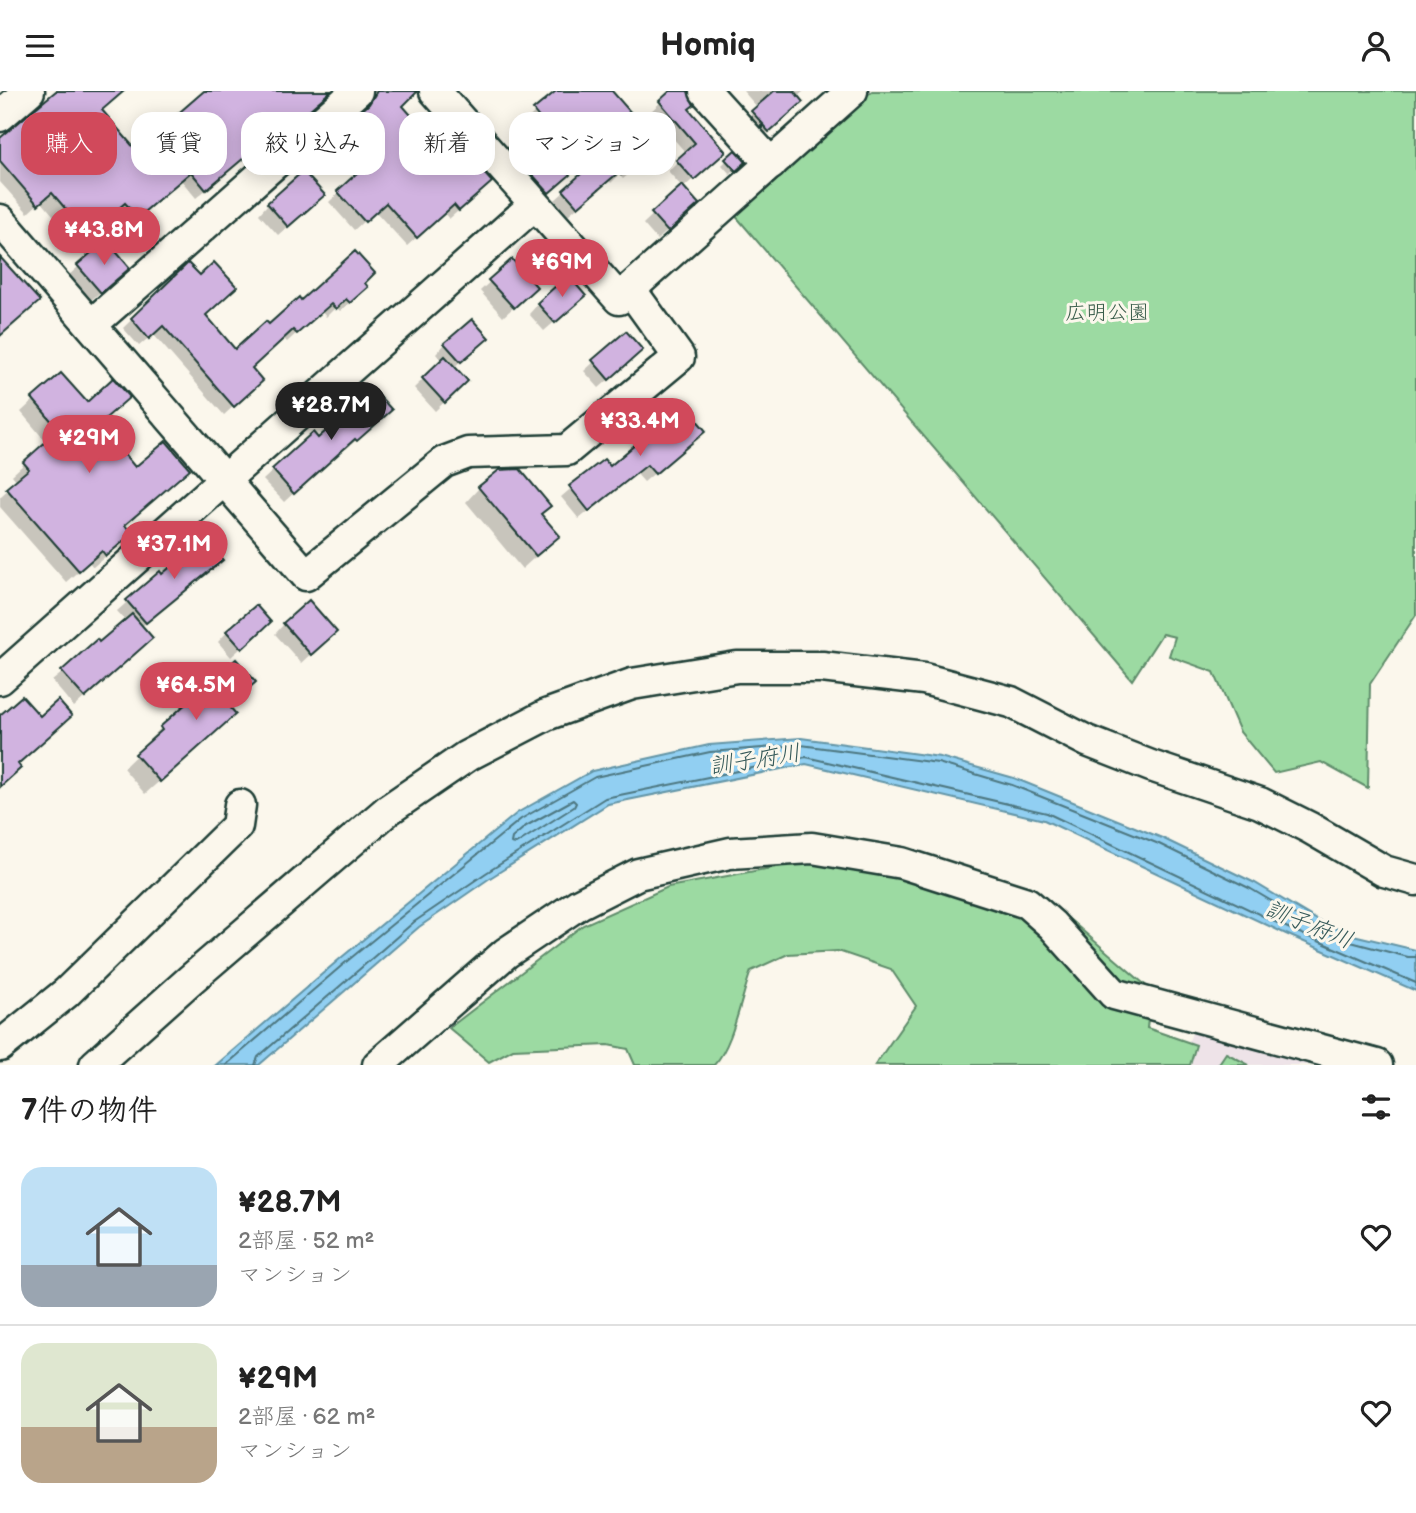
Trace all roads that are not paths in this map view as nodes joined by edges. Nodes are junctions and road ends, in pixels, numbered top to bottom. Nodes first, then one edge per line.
1 (29, 91) edge
2 (357, 91) edge
3 (435, 91) edge
4 (705, 91) edge
5 (852, 91) edge
6 (0, 116) edge
7 (771, 164) junction
8 (534, 205) junction
9 (0, 220) edge
10 (630, 289) junction
11 (91, 325) junction
12 (225, 481) junction
13 (0, 679) edge
14 (240, 805) dead end
15 (1416, 880) edge
16 (0, 1046) edge
17 (95, 1065) edge
18 (378, 1065) edge
19 (1377, 1065) edge

1 - 6 street
2 - 11 street
3 - 8 street
4 - 7 street
5 - 7 street
7 - 10 street
8 - 10 street
8 - 12 street
9 - 11 street
10 - 12 street
11 - 12 street
12 - 13 street
14 - 16 street
15 - 17 street
18 - 19 street

